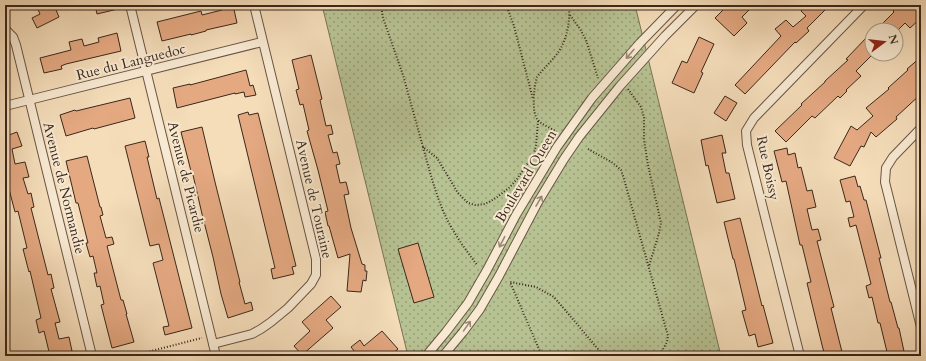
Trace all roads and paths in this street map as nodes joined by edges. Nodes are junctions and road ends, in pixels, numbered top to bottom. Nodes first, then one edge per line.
1 (130, 5) edge
2 (254, 5) edge
3 (381, 5) edge
4 (505, 5) edge
5 (569, 5) edge
6 (677, 5) edge
7 (696, 5) edge
8 (864, 5) edge
9 (570, 15) junction
10 (663, 20) junction
11 (673, 28) junction
12 (5, 29) edge
13 (262, 42) junction
14 (146, 71) junction
15 (598, 78) dead end
16 (628, 88) dead end
17 (30, 101) junction
18 (534, 104) junction
19 (5, 106) edge
20 (538, 121) junction
21 (921, 128) edge
22 (557, 132) dead end
23 (423, 147) junction
24 (588, 149) dead end
25 (477, 265) dead end
26 (649, 268) junction
27 (921, 327) edge
28 (211, 335) junction
29 (213, 344) junction
30 (92, 356) edge
31 (132, 356) edge
32 (216, 356) edge
33 (426, 356) edge
34 (443, 356) edge
35 (542, 356) edge
36 (604, 356) edge
37 (659, 356) edge
38 (800, 356) edge

1 - 14 street, Avenue de Picardie
2 - 13 street, Avenue de Touraine
3 - 23 path
4 - 18 path
5 - 9 path
6 - 10 street, Boulevard Queen
7 - 11 street, Boulevard Queen
8 - 38 street, Rue Boissy
9 - 15 path
9 - 18 path
10 - 11 street
10 -> 33 street, Boulevard Queen
34 -> 11 street, Boulevard Queen
12 - 17 street, Avenue de Normandie
13 - 14 street, Rue du Languedoc
13 - 29 street, Avenue de Touraine
14 - 17 street, Rue du Languedoc
14 - 28 street, Avenue de Picardie
16 - 26 path
17 - 19 street, Rue du Languedoc
17 - 30 street, Avenue de Normandie
18 - 20 path
20 - 22 path
20 - 23 path
21 - 27 street
23 - 25 path
24 - 26 path
26 - 37 path
28 - 29 street, Avenue de Picardie
28 - 31 path
29 - 32 street, Avenue de Picardie
35 - 36 path

